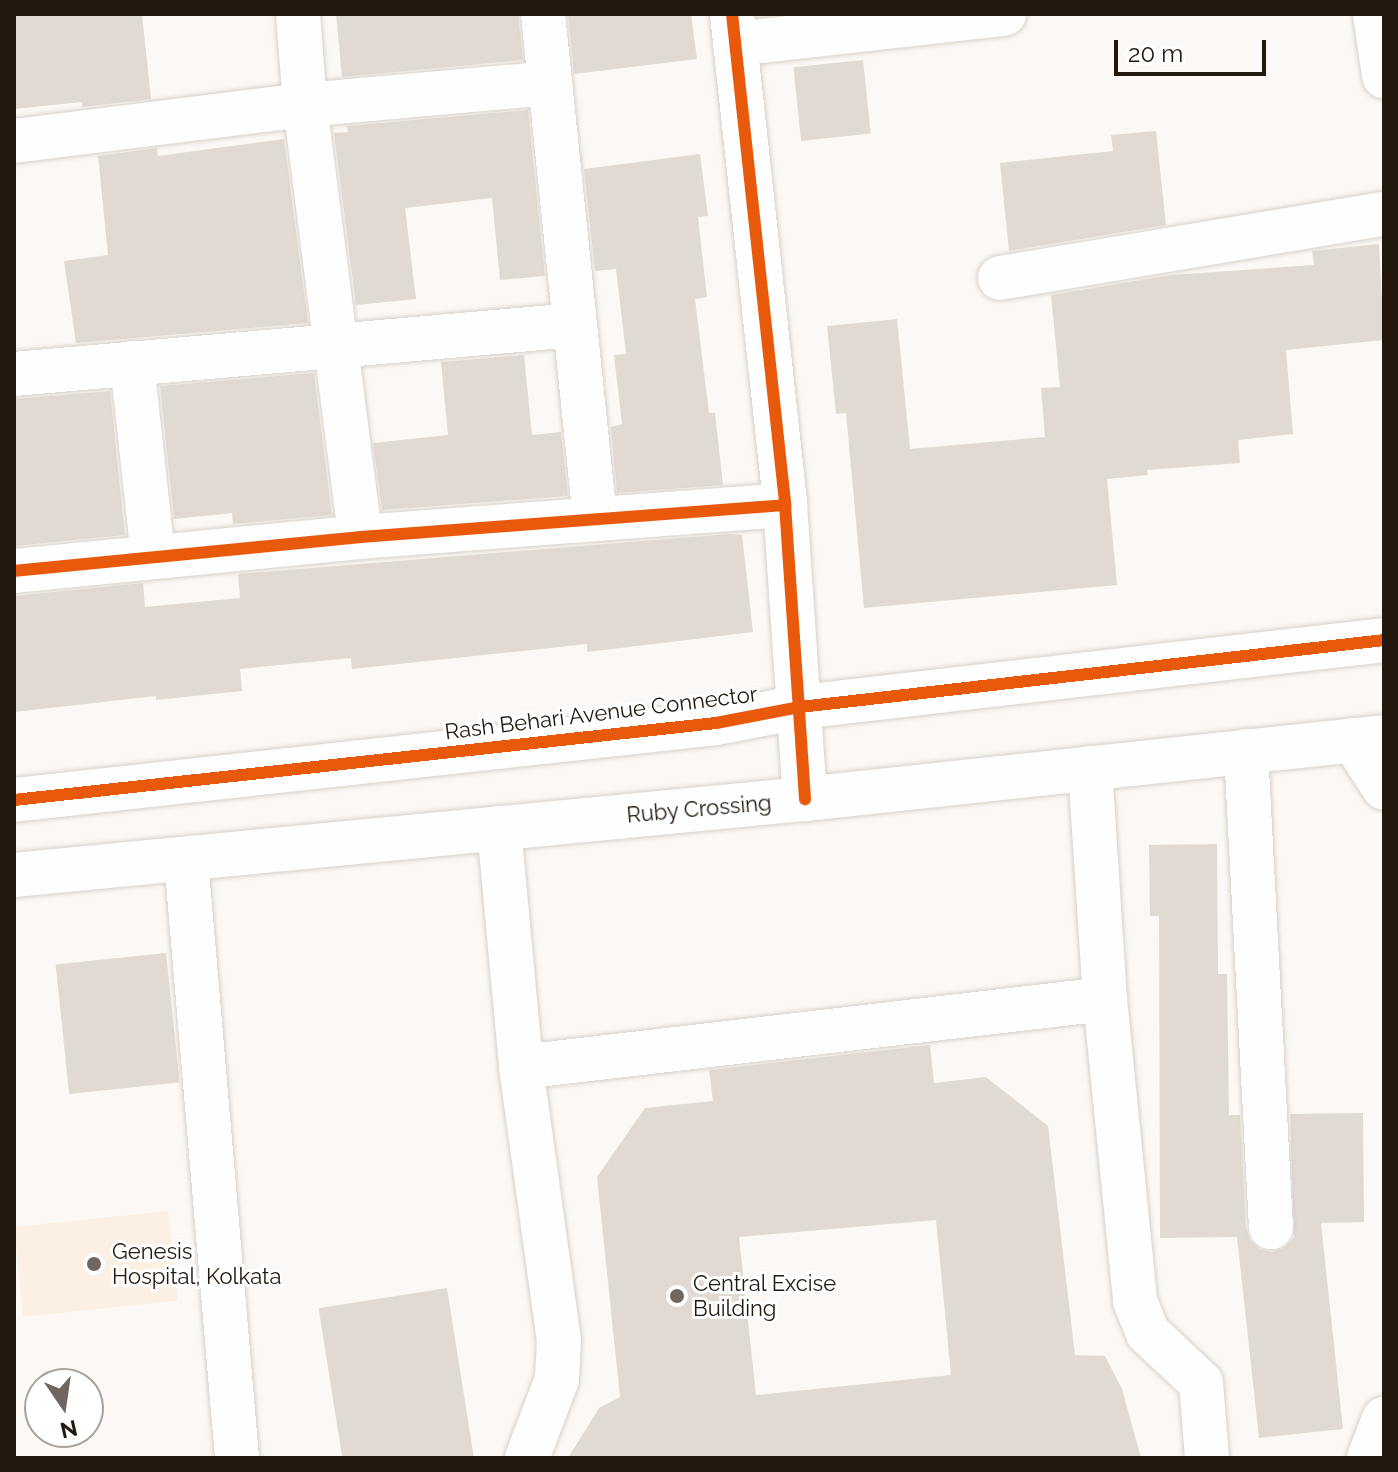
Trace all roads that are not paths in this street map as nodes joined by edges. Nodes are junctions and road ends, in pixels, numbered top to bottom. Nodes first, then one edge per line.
1 (298, 14) edge
2 (543, 14) edge
3 (1004, 14) edge
4 (1375, 14) edge
5 (912, 20) edge
6 (733, 29) edge
7 (1384, 76) edge
8 (550, 83) junction
9 (305, 105) junction
10 (14, 141) edge
11 (1384, 214) edge
12 (1000, 278) dead end
13 (575, 325) junction
14 (334, 346) junction
15 (132, 363) junction
16 (14, 374) edge
17 (785, 505) junction
18 (595, 519) junction
19 (360, 537) junction
20 (153, 557) junction
21 (14, 571) edge
22 (1384, 640) edge
23 (800, 707) junction
24 (1368, 738) edge
25 (1246, 751) junction
26 (1090, 768) junction
27 (1384, 788) edge
28 (805, 799) junction
29 (14, 800) edge
30 (499, 828) junction
31 (186, 859) junction
32 (14, 875) edge
33 (1105, 999) junction
34 (521, 1067) junction
35 (1271, 1227) dead end
36 (1384, 1419) edge
37 (237, 1458) edge
38 (527, 1458) edge
39 (1207, 1458) edge
40 (1369, 1458) edge

1 - 9 street
2 - 8 street
3 - 5 street
4 - 7 street
5 - 6 street
6 - 17 street
8 - 9 street
8 - 13 street
9 - 10 street
9 - 14 street
11 - 12 street
13 - 14 street
13 - 18 street
14 - 15 street
14 - 19 street
15 - 16 street
15 - 20 street
17 - 18 street
17 - 23 street
18 - 19 street
19 - 20 street
20 - 21 street
22 - 23 street, Rash Behari Avenue Connector
23 - 28 street
23 - 29 street, Rash Behari Avenue Connector
24 - 25 street, Ruby Crossing
24 - 27 street
25 - 26 street, Ruby Crossing
25 - 35 street
26 - 28 street, Ruby Crossing
26 - 33 street
28 - 30 street, Ruby Crossing
30 - 31 street, Ruby Crossing
30 - 34 street
31 - 32 street, Ruby Crossing
31 - 37 street
33 - 34 street
33 - 39 street
34 - 38 street
36 - 40 street

